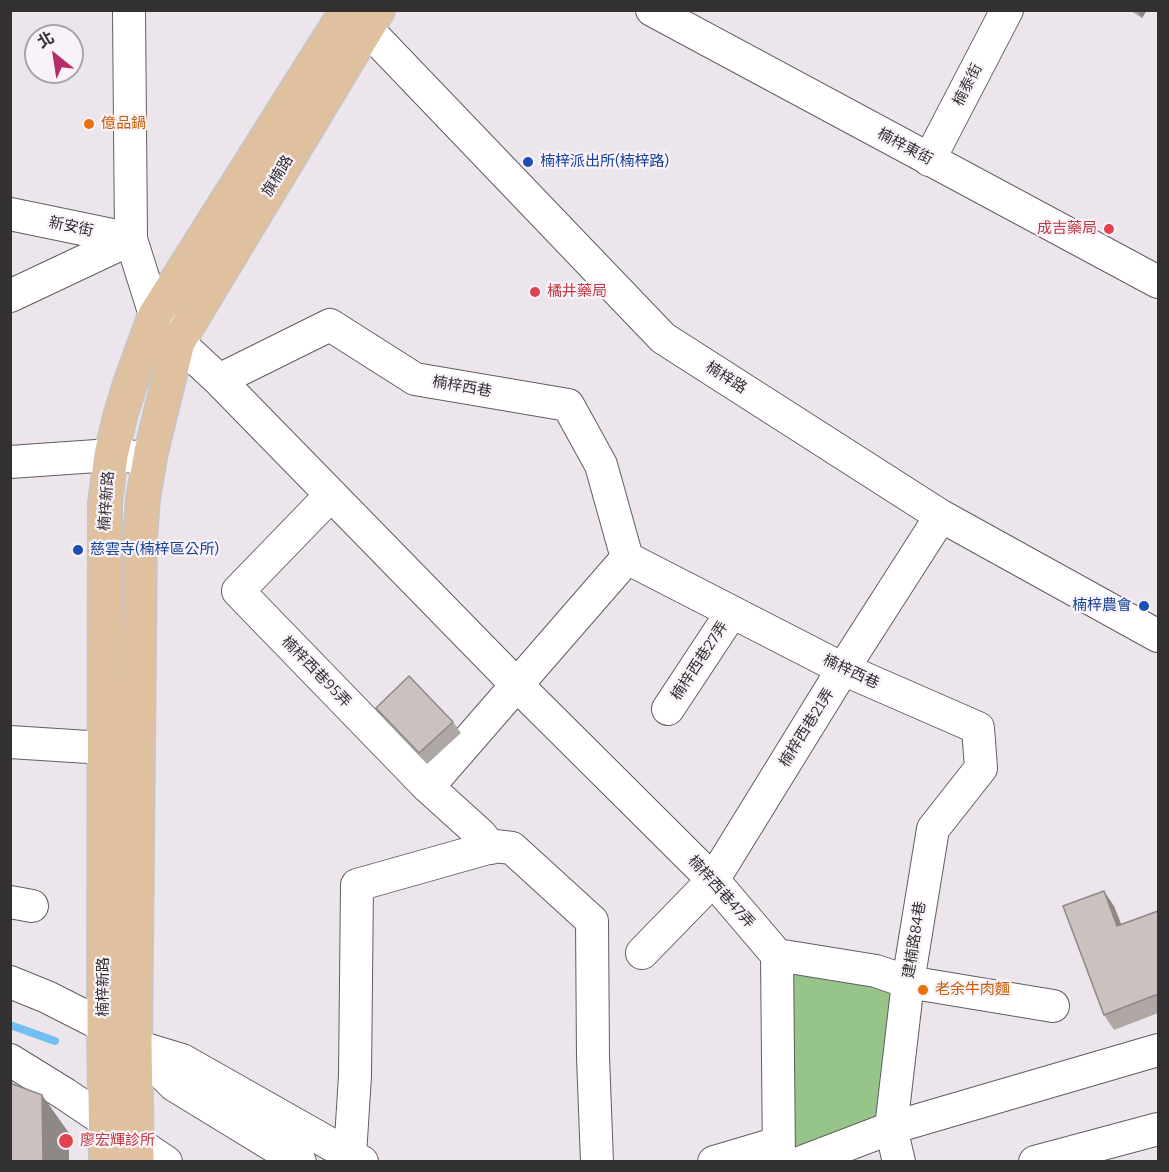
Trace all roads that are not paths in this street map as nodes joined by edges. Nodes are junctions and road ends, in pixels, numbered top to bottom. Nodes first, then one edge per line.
1 (129, 10) edge
2 (652, 10) edge
3 (1007, 10) edge
4 (357, 14) edge
5 (929, 160) junction
6 (10, 214) edge
7 (131, 239) junction
8 (1158, 282) edge
9 (10, 296) edge
10 (155, 315) junction
11 (178, 342) junction
12 (219, 380) junction
13 (111, 455) junction
14 (150, 458) junction
15 (10, 462) edge
16 (331, 495) junction
17 (941, 516) junction
18 (627, 558) junction
19 (732, 612) junction
20 (1158, 636) edge
21 (843, 669) junction
22 (516, 684) junction
23 (668, 709) dead end
24 (10, 742) edge
25 (104, 748) junction
26 (981, 768) joint
27 (428, 788) junction
28 (491, 848) junction
29 (713, 880) junction
30 (642, 953) dead end
31 (777, 955) junction
32 (908, 981) junction
33 (10, 982) edge
34 (1053, 1006) dead end
35 (120, 1041) junction
36 (1158, 1050) edge
37 (10, 1060) edge
38 (124, 1127) edge
39 (891, 1128) junction
40 (1158, 1130) edge
41 (786, 1155) edge
42 (356, 1158) edge
43 (106, 1161) edge
44 (166, 1161) edge
45 (300, 1161) edge
46 (597, 1161) edge
47 (714, 1161) edge
48 (899, 1161) edge
49 (1035, 1161) edge

1 - 7 street
2 - 5 street, 楠梓東街
3 - 5 street, 楠泰街
4 - 10 main road, 旗楠路
4 - 11 main road, 旗楠路
4 - 17 street, 楠梓路
5 - 8 street, 楠梓東街
6 - 7 street, 新安街
7 - 9 street
7 - 10 street
10 - 11 street
10 - 13 main road, 楠梓新路
11 - 12 street
11 - 14 main road, 楠梓新路
12 - 16 street
12 - 18 street, 楠梓西巷
13 - 14 street
13 - 15 street
13 - 25 main road, 楠梓新路
14 - 35 main road, 楠梓新路
16 - 22 street
16 - 27 street, 楠梓西巷95弄
17 - 20 street, 楠梓路
17 - 21 street, 楠梓西巷21弄
18 - 19 street, 楠梓西巷
18 - 22 street
19 - 21 street, 楠梓西巷
19 - 23 street, 楠梓西巷27弄
21 - 26 street, 楠梓西巷
21 - 29 street, 楠梓西巷21弄
22 - 27 street
22 - 29 street, 楠梓西巷47弄
24 - 25 street
25 - 35 main road, 楠梓新路
26 - 32 street, 建楠路84巷
27 - 28 street, 楠梓西巷95弄
28 - 42 street
28 - 46 street
29 - 30 street, 楠梓西巷21弄
29 - 31 street, 楠梓西巷47弄
31 - 32 street
31 - 41 street
32 - 34 street
32 - 39 street, 建楠路84巷
33 - 35 street
35 - 38 main road
35 - 42 street
35 - 45 street
36 - 39 street
37 - 38 street
38 - 43 main road
38 - 44 street
39 - 41 street
39 - 48 street
40 - 49 street
41 - 47 street

